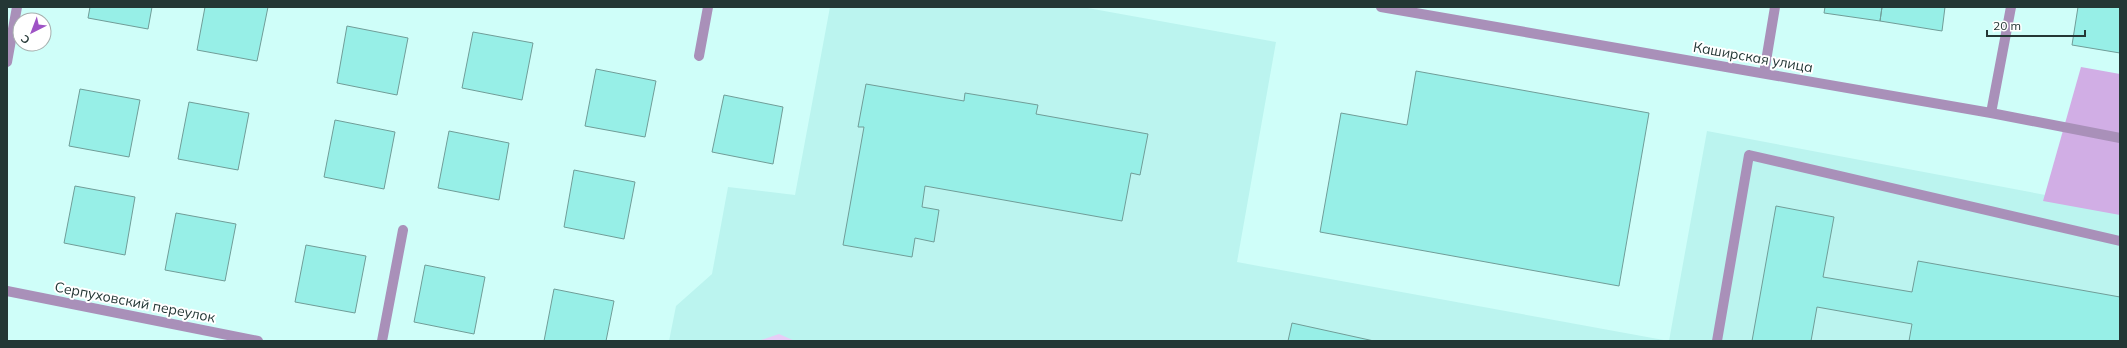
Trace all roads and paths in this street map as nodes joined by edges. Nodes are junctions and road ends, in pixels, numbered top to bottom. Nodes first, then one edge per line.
1 (17, 7) edge
2 (708, 7) edge
3 (1381, 7) edge
4 (1775, 7) edge
5 (2011, 7) edge
6 (699, 56) dead end
7 (7, 62) edge
8 (1764, 73) junction
9 (1991, 113) junction
10 (2120, 138) edge
11 (403, 230) dead end
12 (2120, 241) edge
13 (7, 291) edge
14 (258, 341) edge
15 (382, 341) edge
16 (1717, 341) edge

1 - 7 street
2 - 6 street
3 - 8 street, Каширская улица
4 - 8 street
5 - 9 street
8 - 9 street, Каширская улица
9 - 10 street, Каширская улица
11 - 15 street
12 - 16 street
13 - 14 street, Серпуховский переулок

